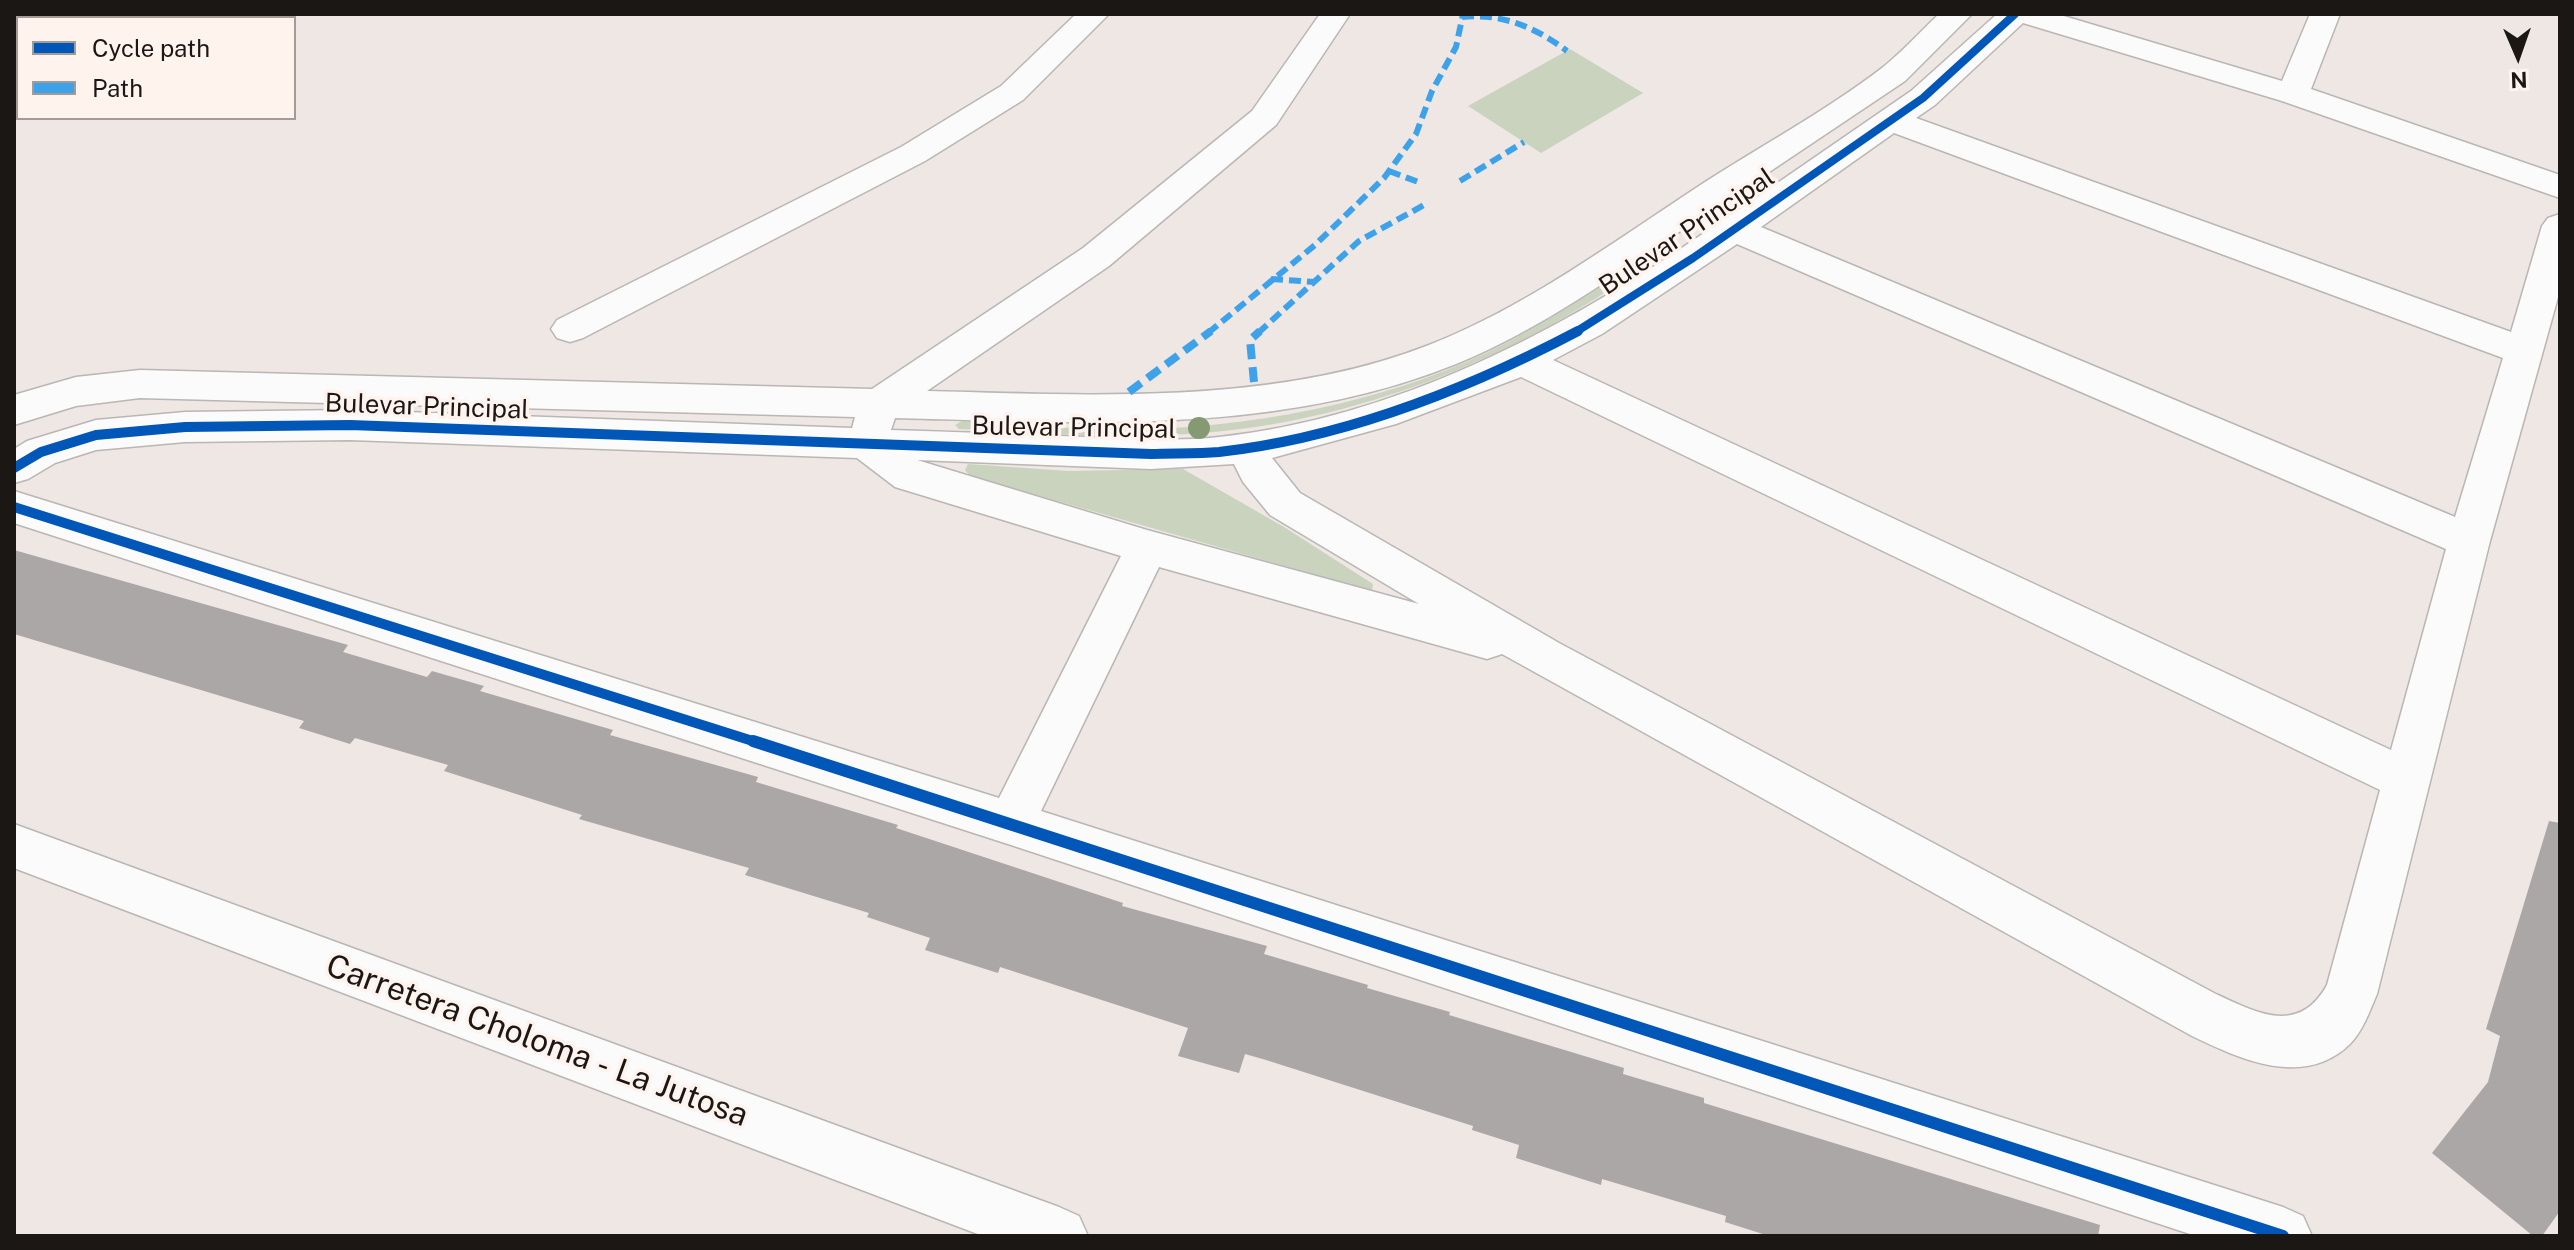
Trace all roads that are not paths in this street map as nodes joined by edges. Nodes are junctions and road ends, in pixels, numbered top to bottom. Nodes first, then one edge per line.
1 (1094, 14) edge
2 (1335, 14) edge
3 (1957, 14) edge
4 (2015, 14) edge
5 (2024, 14) edge
6 (2325, 14) edge
7 (2293, 94) junction
8 (1889, 120) junction
9 (2560, 187) edge
10 (1690, 209) junction
11 (2560, 226) edge
12 (1732, 230) junction
13 (570, 329) dead end
14 (2524, 351) junction
15 (1521, 361) junction
16 (880, 403) junction
17 (14, 411) edge
18 (866, 444) junction
19 (1247, 447) junction
20 (14, 468) edge
21 (14, 507) edge
22 (2469, 541) junction
23 (1147, 547) junction
24 (1543, 656) junction
25 (2406, 779) junction
26 (1011, 823) junction
27 (14, 846) edge
28 (1059, 1236) edge
29 (2283, 1236) edge

1 - 13 street
2 - 16 street
3 - 10 street, Bulevar Principal
4 - 8 street, Bulevar Principal
5 - 7 street
6 - 7 street
7 - 9 street
8 - 12 street, Bulevar Principal
8 - 14 street
10 - 12 street
10 - 16 street, Bulevar Principal
11 - 14 street
12 - 15 street, Bulevar Principal
12 - 22 street
14 - 22 street
15 - 19 street, Bulevar Principal
15 - 25 street
16 - 17 street, Bulevar Principal
16 - 18 street
18 - 19 street, Bulevar Principal
18 - 20 street, Bulevar Principal
18 - 23 street
19 - 24 street
21 - 26 street
22 - 25 street
23 - 24 street
23 - 26 street
24 - 25 street
26 - 29 street
27 - 28 street, Carretera Choloma - La Jutosa

